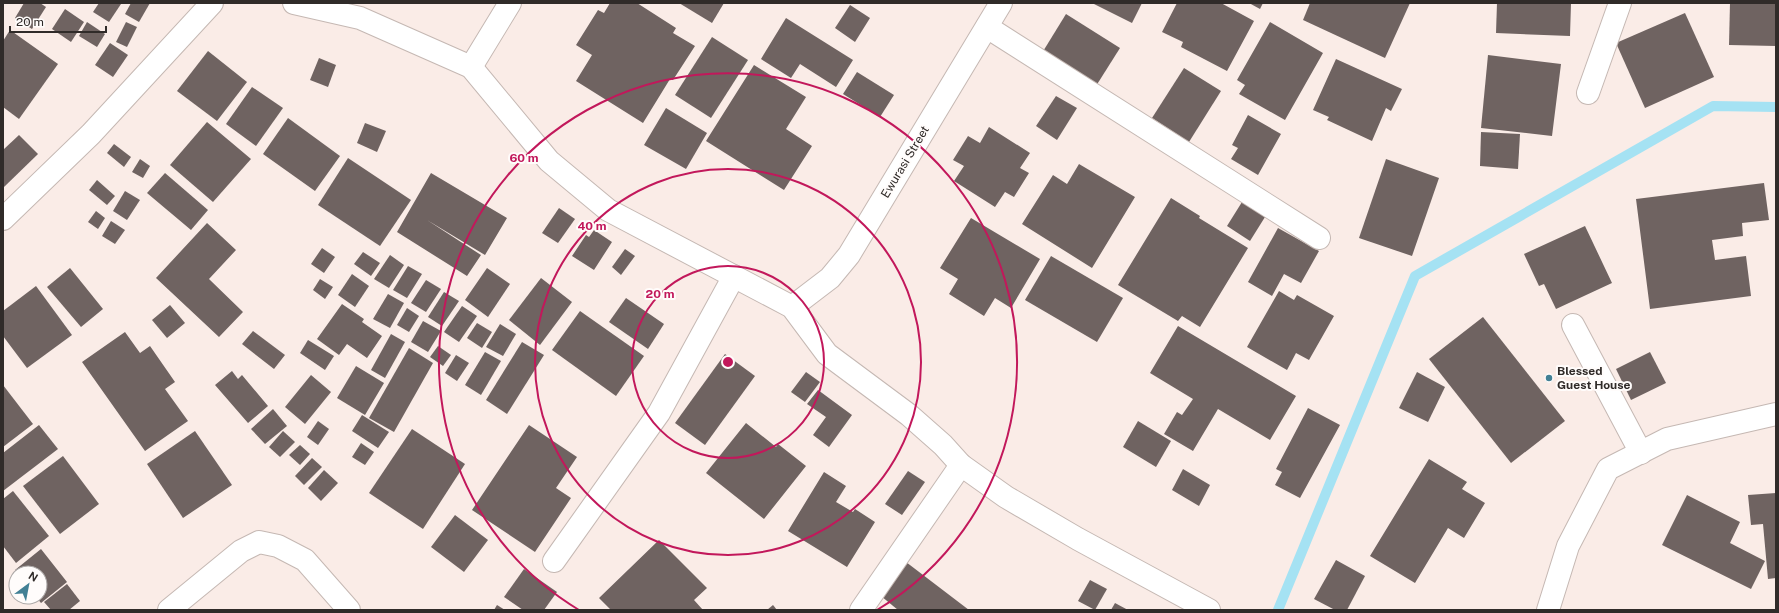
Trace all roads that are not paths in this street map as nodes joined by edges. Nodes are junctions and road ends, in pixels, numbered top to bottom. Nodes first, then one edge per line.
1 (212, 3) edge
2 (294, 3) edge
3 (510, 3) edge
4 (1001, 3) edge
5 (1620, 3) edge
6 (987, 27) junction
7 (471, 67) junction
8 (1588, 93) dead end
9 (3, 219) edge
10 (1319, 238) dead end
11 (734, 276) junction
12 (792, 307) junction
13 (1573, 325) dead end
14 (1776, 414) edge
15 (1641, 453) junction
16 (961, 465) junction
17 (554, 561) dead end
18 (168, 610) edge
19 (349, 610) edge
20 (861, 610) edge
21 (1209, 610) edge
22 (1548, 610) edge

1 - 9 street
2 - 7 street
3 - 7 street
4 - 6 street, Ewurasi Street
5 - 8 street
6 - 10 street
6 - 12 street, Ewurasi Street
7 - 11 street
11 - 12 street
11 - 17 street
12 - 16 street
13 - 15 street
14 - 15 street
15 - 22 street
16 - 20 street
16 - 21 street
18 - 19 street

